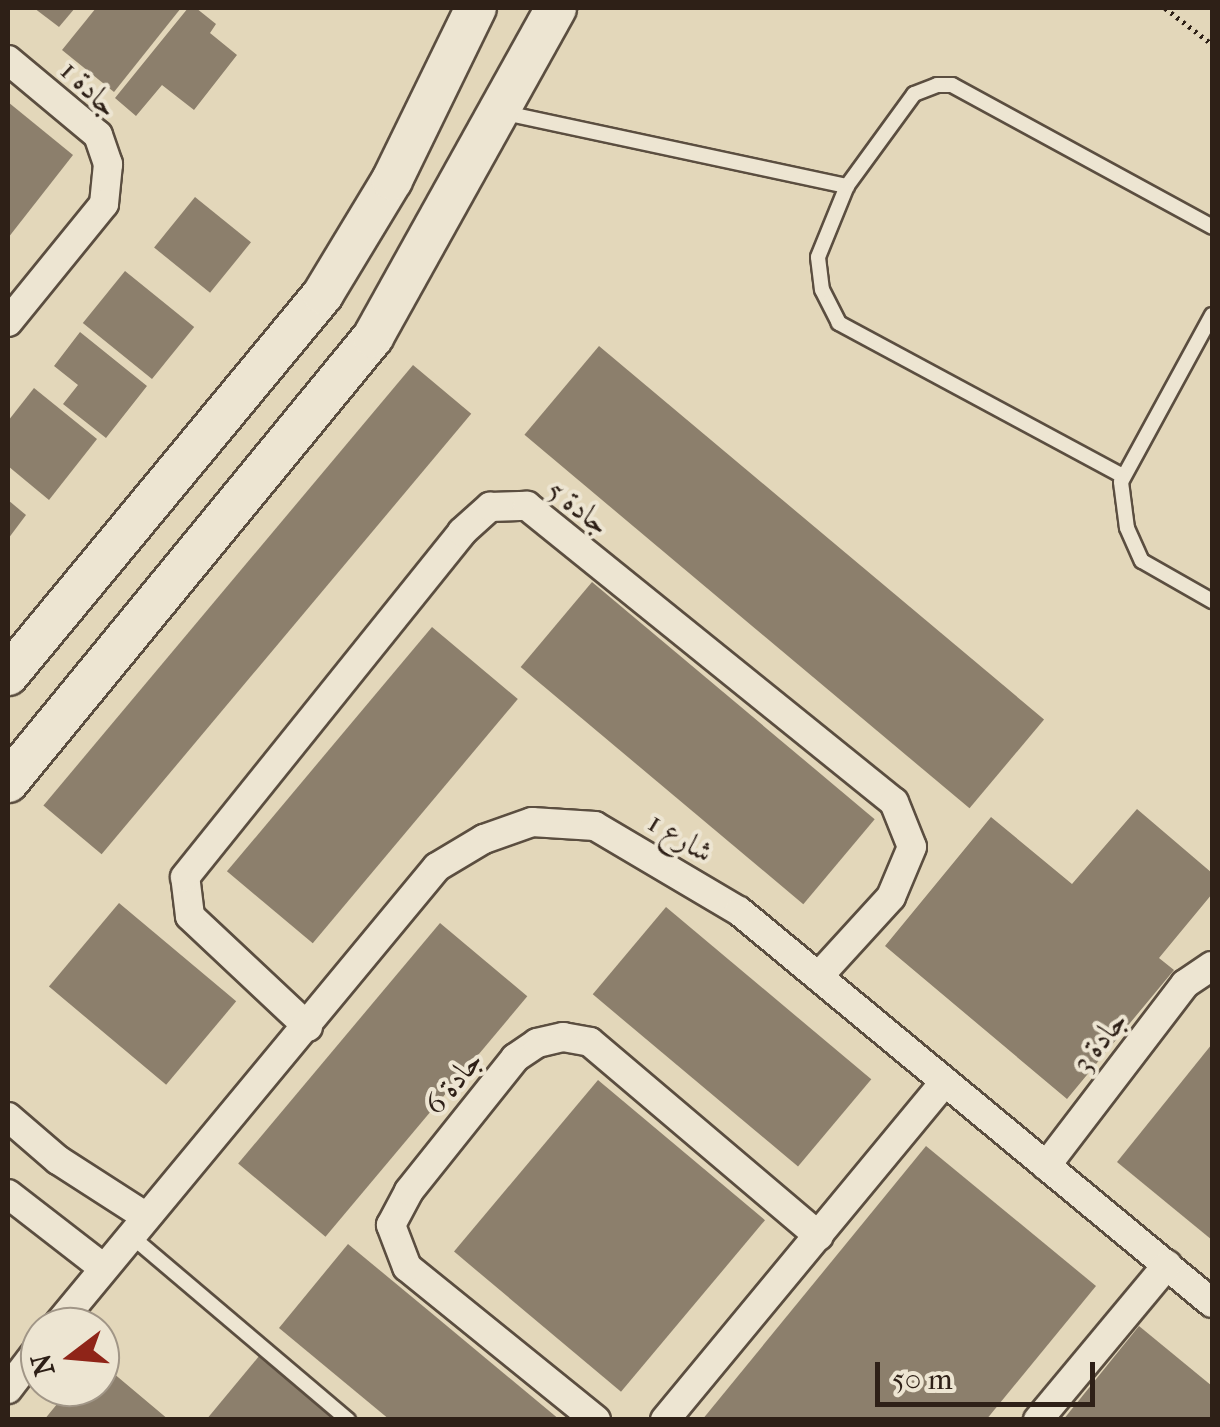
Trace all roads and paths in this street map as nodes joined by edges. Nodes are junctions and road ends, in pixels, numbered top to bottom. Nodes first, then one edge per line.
1 (476, 8) edge
2 (556, 8) edge
3 (1165, 8) edge
4 (1212, 44) edge
5 (8, 60) edge
6 (500, 112) junction
7 (847, 186) junction
8 (1212, 227) edge
9 (1212, 315) edge
10 (8, 322) edge
11 (1123, 476) junction
12 (125, 533) junction
13 (174, 578) junction
14 (1212, 601) edge
15 (40, 637) junction
16 (8, 675) edge
17 (91, 679) junction
18 (8, 782) edge
19 (1212, 966) edge
20 (818, 977) junction
21 (308, 1026) junction
22 (945, 1082) junction
23 (8, 1116) edge
24 (1046, 1166) junction
25 (8, 1194) edge
26 (137, 1225) junction
27 (820, 1236) junction
28 (1167, 1265) junction
29 (102, 1267) junction
30 (1212, 1303) edge
31 (71, 1307) edge
32 (348, 1420) edge
33 (596, 1420) edge
34 (665, 1420) edge
35 (1038, 1420) edge

1 - 12 street
2 - 6 street
3 - 4 path
5 - 10 street, جادة 1
6 - 7 lane
6 - 13 street
7 - 8 lane
7 - 11 lane
9 - 11 lane
11 - 14 lane
12 - 13 street
12 - 15 street
13 - 17 street
15 - 16 street
15 - 17 street
17 - 18 street
19 - 24 street, جادة 3
20 - 21 street, شارع 1
20 - 21 street, جادة 5
20 - 22 street, شارع 1
21 - 26 street, شارع 1
22 - 24 street, شارع 1
22 - 27 street
23 - 26 street
24 - 28 street, شارع 1
25 - 29 street
26 - 29 street, شارع 1
26 - 32 lane
27 - 33 street, جادة 6
27 - 34 street
28 - 30 street, شارع 1
28 - 35 street
29 - 31 street, شارع 1

